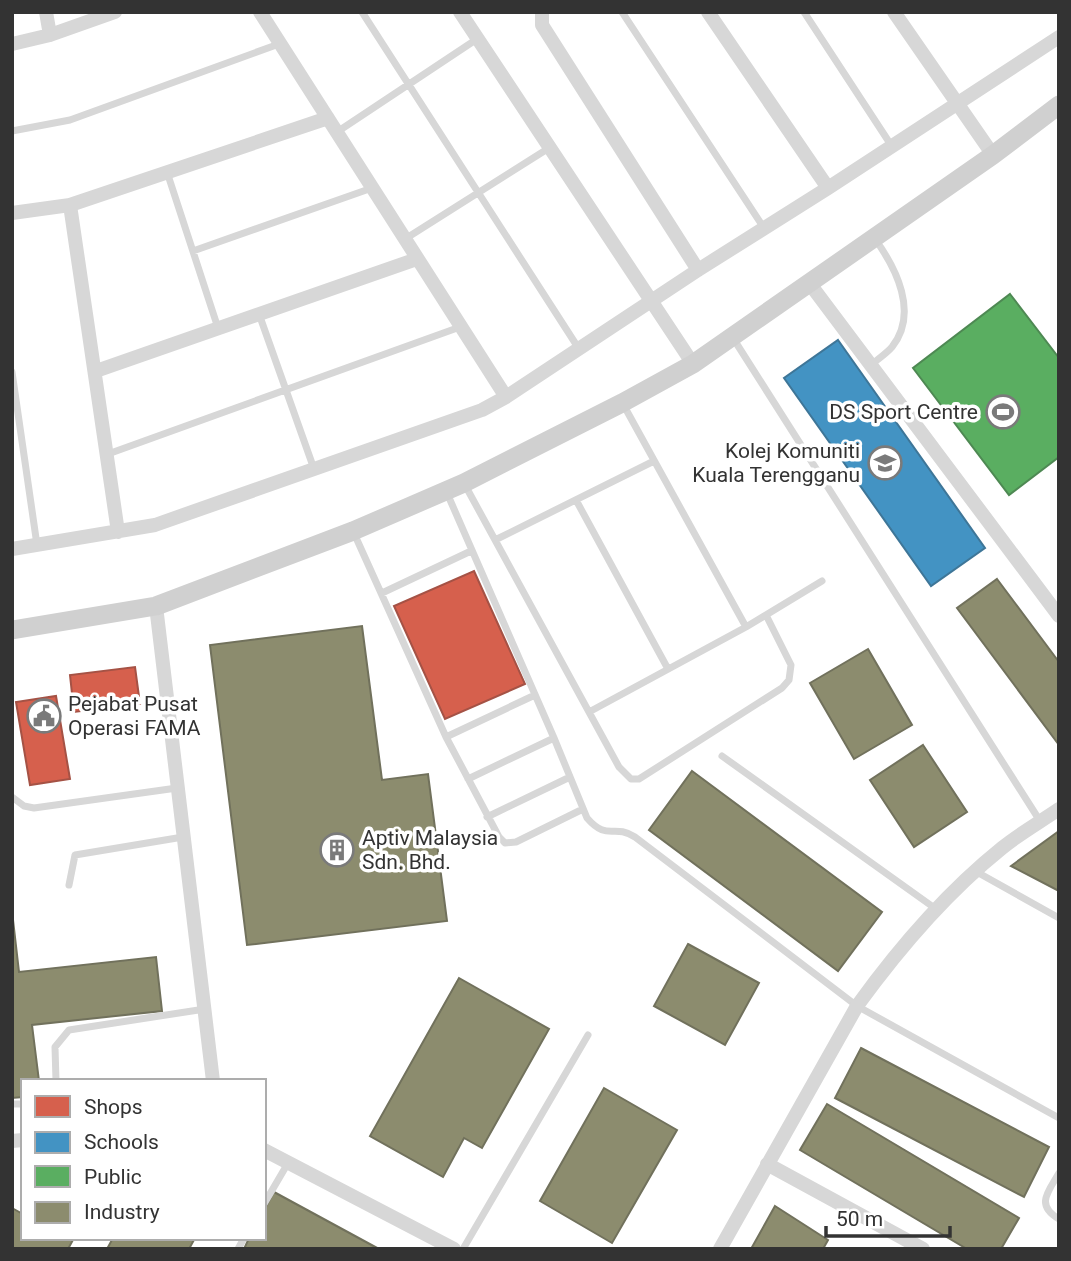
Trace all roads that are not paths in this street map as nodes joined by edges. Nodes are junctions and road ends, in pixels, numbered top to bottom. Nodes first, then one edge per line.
1 (46, 12) edge
2 (115, 12) edge
3 (260, 12) edge
4 (362, 12) edge
5 (460, 12) edge
6 (542, 12) edge
7 (622, 12) edge
8 (708, 12) edge
9 (804, 12) edge
10 (894, 12) edge
11 (50, 35) junction
12 (1059, 37) edge
13 (477, 39) junction
14 (280, 43) junction
15 (12, 44) edge
16 (408, 84) junction
17 (956, 103) junction
18 (1059, 105) edge
19 (328, 118) junction
20 (12, 131) edge
21 (337, 132) junction
22 (891, 145) junction
23 (549, 148) junction
24 (993, 155) junction
25 (167, 172) junction
26 (372, 188) junction
27 (828, 188) junction
28 (479, 193) junction
29 (70, 205) junction
30 (12, 213) edge
31 (764, 228) junction
32 (875, 238) junction
33 (404, 239) junction
34 (192, 251) junction
35 (417, 259) junction
36 (698, 270) junction
37 (810, 284) junction
38 (651, 303) junction
39 (259, 314) junction
40 (461, 327) junction
41 (219, 328) junction
42 (732, 337) junction
43 (579, 349) junction
44 (692, 364) junction
45 (870, 365) junction
46 (96, 371) junction
47 (12, 372) edge
48 (285, 390) junction
49 (506, 397) junction
50 (622, 403) junction
51 (108, 454) junction
52 (654, 461) junction
53 (314, 469) junction
54 (455, 486) junction
55 (576, 500) junction
56 (353, 531) junction
57 (118, 532) junction
58 (495, 540) junction
59 (37, 545) junction
60 (12, 549) edge
61 (471, 551) junction
62 (822, 581) dead end
63 (382, 593) junction
64 (156, 606) junction
65 (766, 615) junction
66 (1059, 616) edge
67 (746, 627) junction
68 (12, 630) edge
69 (668, 669) junction
70 (535, 695) junction
71 (589, 712) junction
72 (446, 737) junction
73 (554, 738) junction
74 (722, 756) dead end
75 (570, 777) junction
76 (467, 779) junction
77 (178, 788) junction
78 (12, 797) edge
79 (1059, 808) edge
80 (583, 809) junction
81 (487, 817) junction
82 (1030, 829) junction
83 (184, 837) junction
84 (975, 871) junction
85 (69, 885) dead end
86 (936, 909) junction
87 (1059, 918) edge
88 (857, 1006) junction
89 (205, 1009) junction
90 (588, 1035) dead end
91 (56, 1079) edge
92 (213, 1079) edge
93 (1059, 1118) edge
94 (266, 1151) edge
95 (288, 1163) junction
96 (767, 1164) junction
97 (1059, 1173) edge
98 (266, 1201) edge
99 (1059, 1219) edge
100 (454, 1249) edge
101 (463, 1249) edge
102 (720, 1249) edge
103 (923, 1249) edge

1 - 11 street
2 - 11 street
3 - 14 street
4 - 16 lane
5 - 13 street
6 - 36 street
7 - 31 lane
8 - 27 street
9 - 22 lane
10 - 17 street
11 - 15 street
12 - 17 street
13 - 16 lane
13 - 23 street
14 - 19 street
14 - 20 lane
16 - 21 lane
16 - 28 lane
17 - 22 street
17 - 24 street
18 - 24 street
19 - 21 street
19 - 25 street
21 - 26 street
22 - 27 street
23 - 28 lane
23 - 38 street
24 - 32 street
25 - 29 street
25 - 34 lane
26 - 33 street
26 - 34 lane
27 - 31 street
28 - 33 lane
28 - 43 lane
29 - 30 street
29 - 46 street
31 - 36 street
32 - 37 street
32 - 45 lane
33 - 35 street
34 - 41 lane
35 - 39 street
35 - 40 street
36 - 38 street
37 - 42 street
37 - 45 street
38 - 43 street
38 - 44 street
39 - 41 street
39 - 48 lane
40 - 48 lane
40 - 49 street
41 - 46 street
42 - 44 street
42 - 82 lane
43 - 49 street
44 - 50 street
45 - 66 street
46 - 51 street
47 - 59 lane
48 - 51 lane
48 - 53 lane
49 - 53 street
50 - 52 lane
50 - 54 street
51 - 57 street
52 - 55 lane
52 - 67 lane
53 - 57 street
54 - 56 street
54 - 58 lane
54 - 61 lane
55 - 58 lane
55 - 69 lane
56 - 63 lane
56 - 64 street
57 - 59 street
58 - 71 lane
59 - 60 street
61 - 63 lane
61 - 70 lane
62 - 65 lane
63 - 72 lane
64 - 68 street
64 - 77 street
65 - 67 lane
65 - 71 lane
67 - 69 lane
69 - 71 lane
70 - 72 lane
70 - 73 lane
72 - 76 lane
73 - 75 lane
73 - 76 lane
74 - 86 lane
75 - 80 lane
75 - 81 lane
76 - 81 lane
77 - 78 lane
77 - 83 street
79 - 82 street
80 - 81 lane
80 - 88 lane
82 - 84 street
83 - 85 lane
83 - 89 street
84 - 86 street
84 - 87 lane
86 - 88 street
88 - 93 lane
88 - 96 street
89 - 91 lane
89 - 92 street
90 - 101 lane
94 - 95 street
95 - 98 lane
95 - 100 street
96 - 102 street
96 - 103 street
97 - 99 lane

